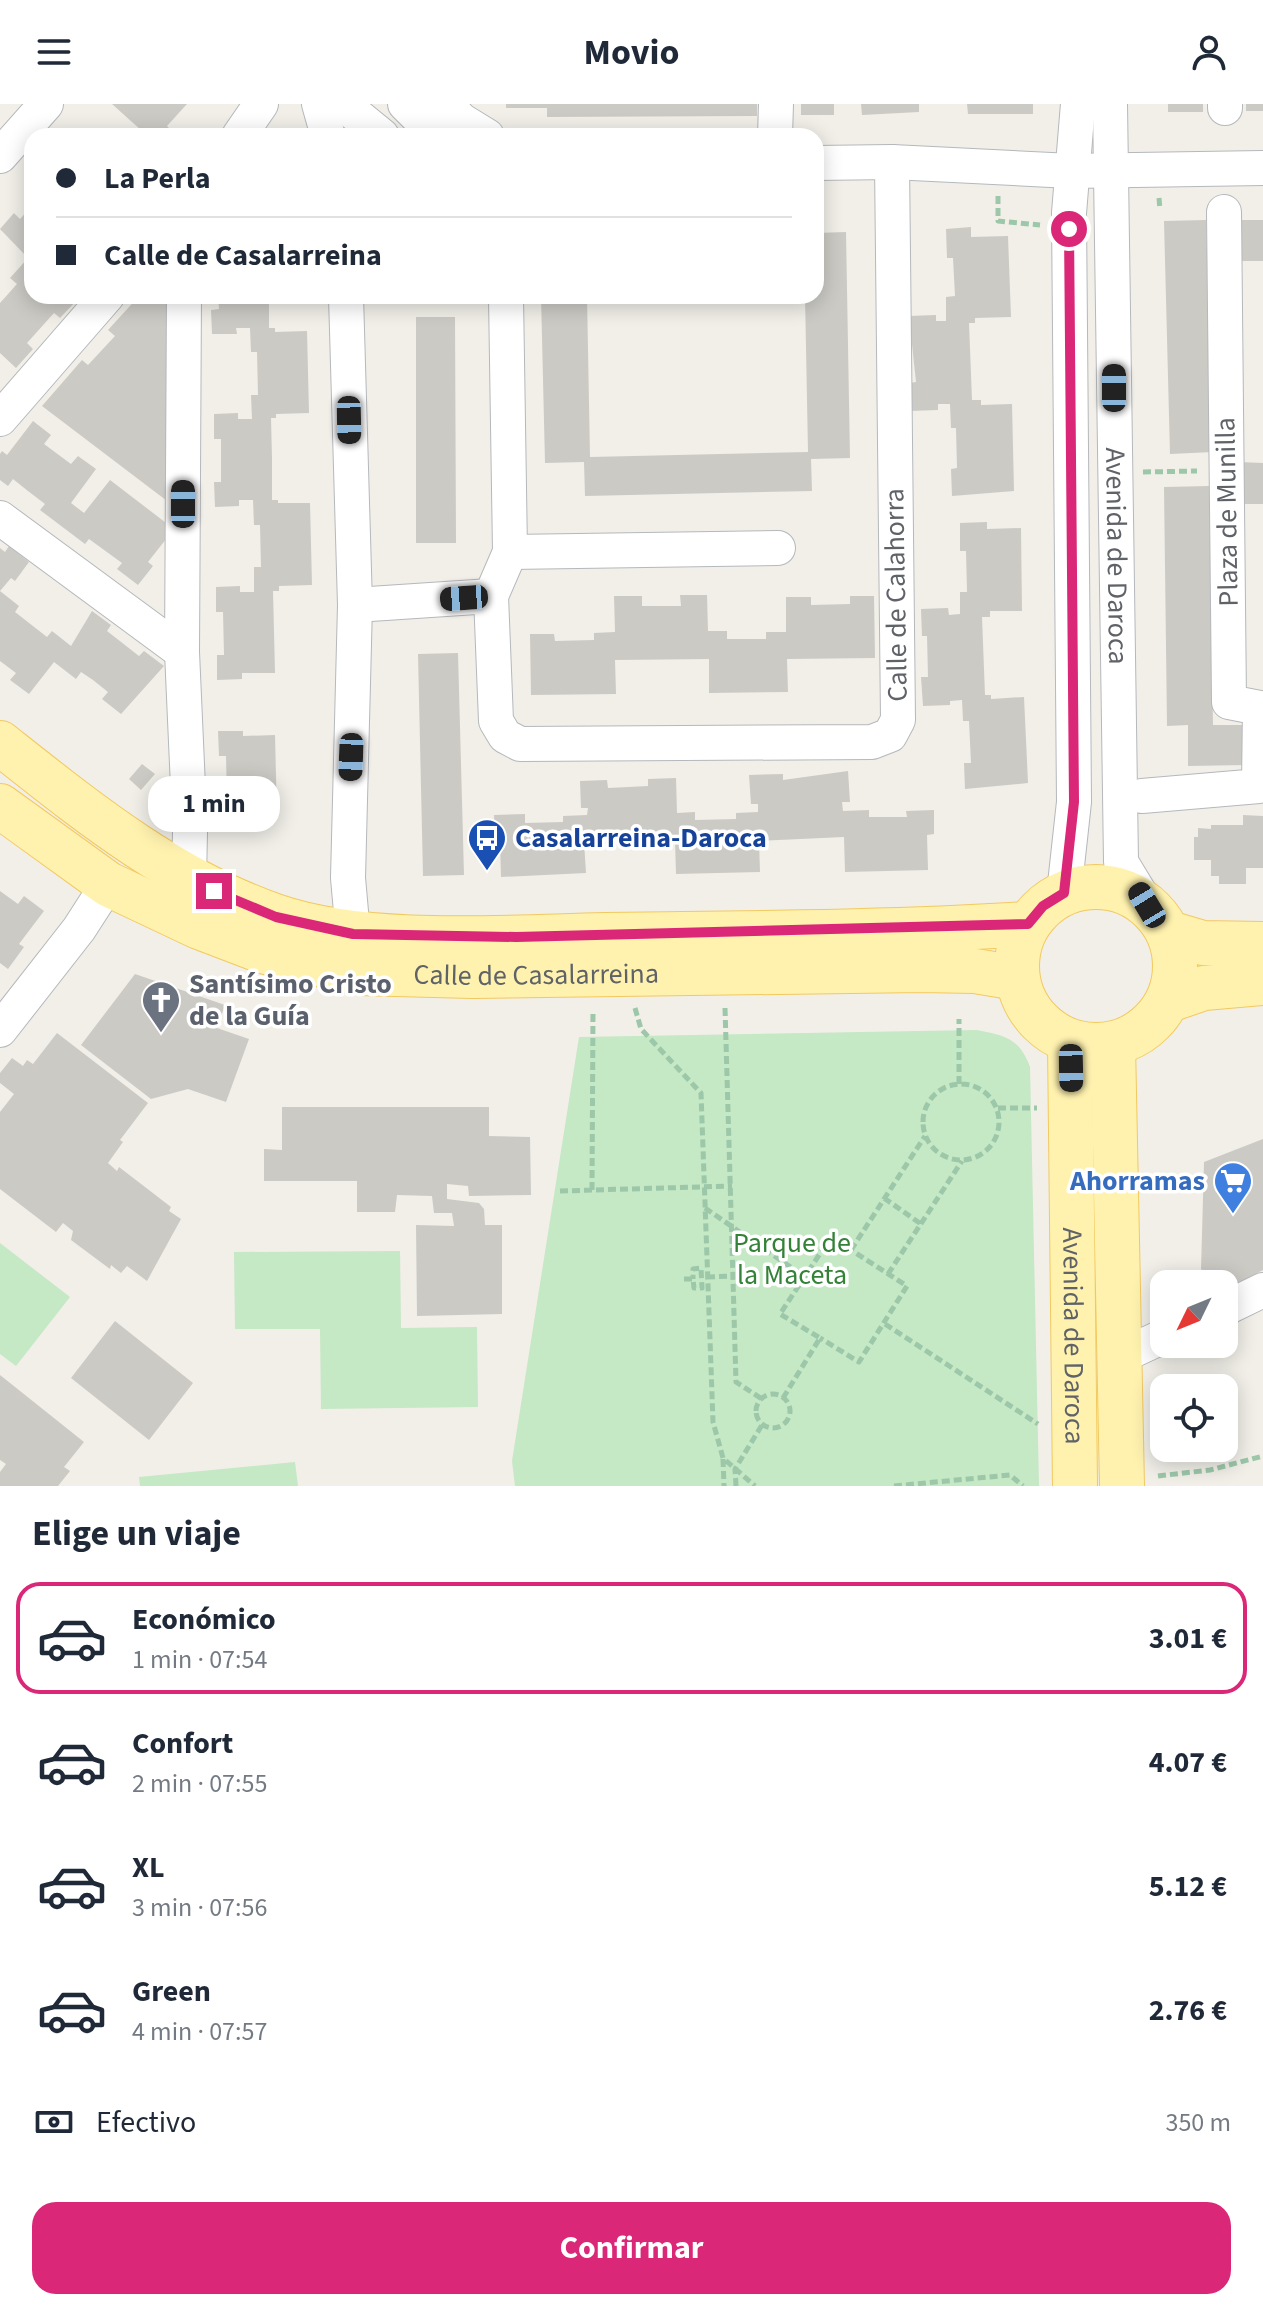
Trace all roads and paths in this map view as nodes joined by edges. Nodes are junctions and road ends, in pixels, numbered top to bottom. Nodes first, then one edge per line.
1 (46, 104) edge
2 (261, 104) edge
3 (319, 104) edge
4 (343, 104) edge
5 (405, 104) edge
6 (446, 104) edge
7 (776, 104) edge
8 (1078, 104) edge
9 (1110, 104) edge
10 (25, 128) edge
11 (244, 128) edge
12 (326, 128) edge
13 (372, 128) edge
14 (429, 128) edge
15 (474, 128) edge
16 (775, 128) edge
17 (24, 129) edge
18 (0, 156) edge
19 (892, 162) junction
20 (824, 163) edge
21 (997, 168) junction
22 (1263, 168) edge
23 (1109, 169) junction
24 (1071, 171) junction
25 (1224, 212) dead end
26 (1046, 226) dead end
27 (100, 304) edge
28 (184, 304) edge
29 (346, 304) edge
30 (506, 304) edge
31 (0, 419) edge
32 (1210, 471) dead end
33 (1139, 472) dead end
34 (0, 518) edge
35 (778, 548) dead end
36 (510, 552) junction
37 (491, 596) junction
38 (355, 605) junction
39 (182, 652) junction
40 (0, 743) edge
41 (1142, 796) dead end
42 (0, 806) edge
43 (131, 845) junction
44 (189, 879) junction
45 (108, 884) junction
46 (1064, 893) junction
47 (1158, 919) junction
48 (1028, 924) junction
49 (1263, 944) edge
50 (355, 953) junction
51 (609, 973) junction
52 (1017, 978) junction
53 (1263, 983) edge
54 (1169, 1000) junction
55 (726, 1018) dead end
56 (959, 1019) dead end
57 (1, 1028) edge
58 (1070, 1042) junction
59 (1113, 1044) junction
60 (959, 1084) junction
61 (998, 1108) junction
62 (1040, 1108) dead end
63 (925, 1136) junction
64 (962, 1161) junction
65 (732, 1186) junction
66 (704, 1187) junction
67 (592, 1190) junction
68 (560, 1191) dead end
69 (884, 1198) junction
70 (705, 1208) junction
71 (921, 1224) junction
72 (733, 1227) junction
73 (851, 1250) junction
74 (888, 1274) junction
75 (734, 1276) junction
76 (704, 1277) junction
77 (805, 1277) junction
78 (684, 1279) dead end
79 (693, 1279) junction
80 (1263, 1290) edge
81 (1238, 1302) edge
82 (885, 1324) junction
83 (820, 1338) junction
84 (1150, 1343) edge
85 (1119, 1357) junction
86 (783, 1398) junction
87 (762, 1399) junction
88 (762, 1425) junction
89 (1047, 1430) dead end
90 (1263, 1456) edge
91 (723, 1458) junction
92 (735, 1469) junction
93 (1138, 1481) edge
94 (724, 1486) edge
95 (736, 1486) edge
96 (755, 1486) edge
97 (894, 1486) edge
98 (1023, 1486) edge
99 (1075, 1486) edge

1 - 10 street
2 - 11 street
3 - 12 street
4 - 13 street
5 - 14 street
6 - 15 street
7 - 16 street
8 - 24 street, Avenida de Daroca
9 - 23 street, Avenida de Daroca
17 - 18 street
19 - 20 street
19 - 21 street
19 - 37 street, Calle de Calahorra
21 - 24 street
21 - 26 path
22 - 23 street
23 - 24 street
23 - 47 street, Avenida de Daroca
24 - 46 street, Avenida de Daroca
25 - 41 street, Plaza de Munilla
27 - 31 street
28 - 39 street
29 - 38 street
30 - 36 street, Calle de Calahorra
32 - 33 path
34 - 39 street
35 - 36 street
36 - 37 street, Calle de Calahorra
37 - 38 street
38 - 50 street
39 - 44 street
40 - 43 main road, Calle de Casalarreina
42 - 45 main road, Calle de Casalarreina
43 - 44 main road, Calle de Casalarreina
43 - 45 main road
44 - 50 main road, Calle de Casalarreina
45 - 50 main road, Calle de Casalarreina
45 - 57 street
46 - 47 main road
46 - 48 main road
47 - 49 main road
47 - 54 main road
48 - 50 main road, Calle de Casalarreina
48 - 52 main road
50 - 51 main road, Calle de Casalarreina
51 - 52 main road, Calle de Casalarreina
51 - 66 path
51 - 67 path
52 - 58 main road
53 - 54 main road
54 - 59 main road
55 - 65 path
56 - 60 path
58 - 59 main road
58 - 99 main road, Avenida de Daroca
59 - 85 main road, Avenida de Daroca
60 - 61 path
60 - 63 path
61 - 62 path
61 - 64 path
63 - 64 path
63 - 69 path
64 - 71 path
65 - 66 path
65 - 72 path
66 - 67 path
66 - 70 path
67 - 68 path
69 - 71 path
69 - 73 path
70 - 72 path
70 - 76 path
71 - 74 path
72 - 75 path
72 - 77 path
73 - 74 path
73 - 77 path
74 - 82 path
75 - 76 path
75 - 87 path
76 - 79 path
76 - 79 path
76 - 91 path
77 - 83 path
78 - 79 path
80 - 81 street
82 - 83 path
82 - 89 path
83 - 86 path
84 - 85 street
85 - 93 main road, Avenida de Daroca
86 - 87 path
86 - 88 path
87 - 88 path
88 - 92 path
90 - 93 path
91 - 92 path
91 - 94 path
92 - 95 path
92 - 96 path
97 - 98 path

